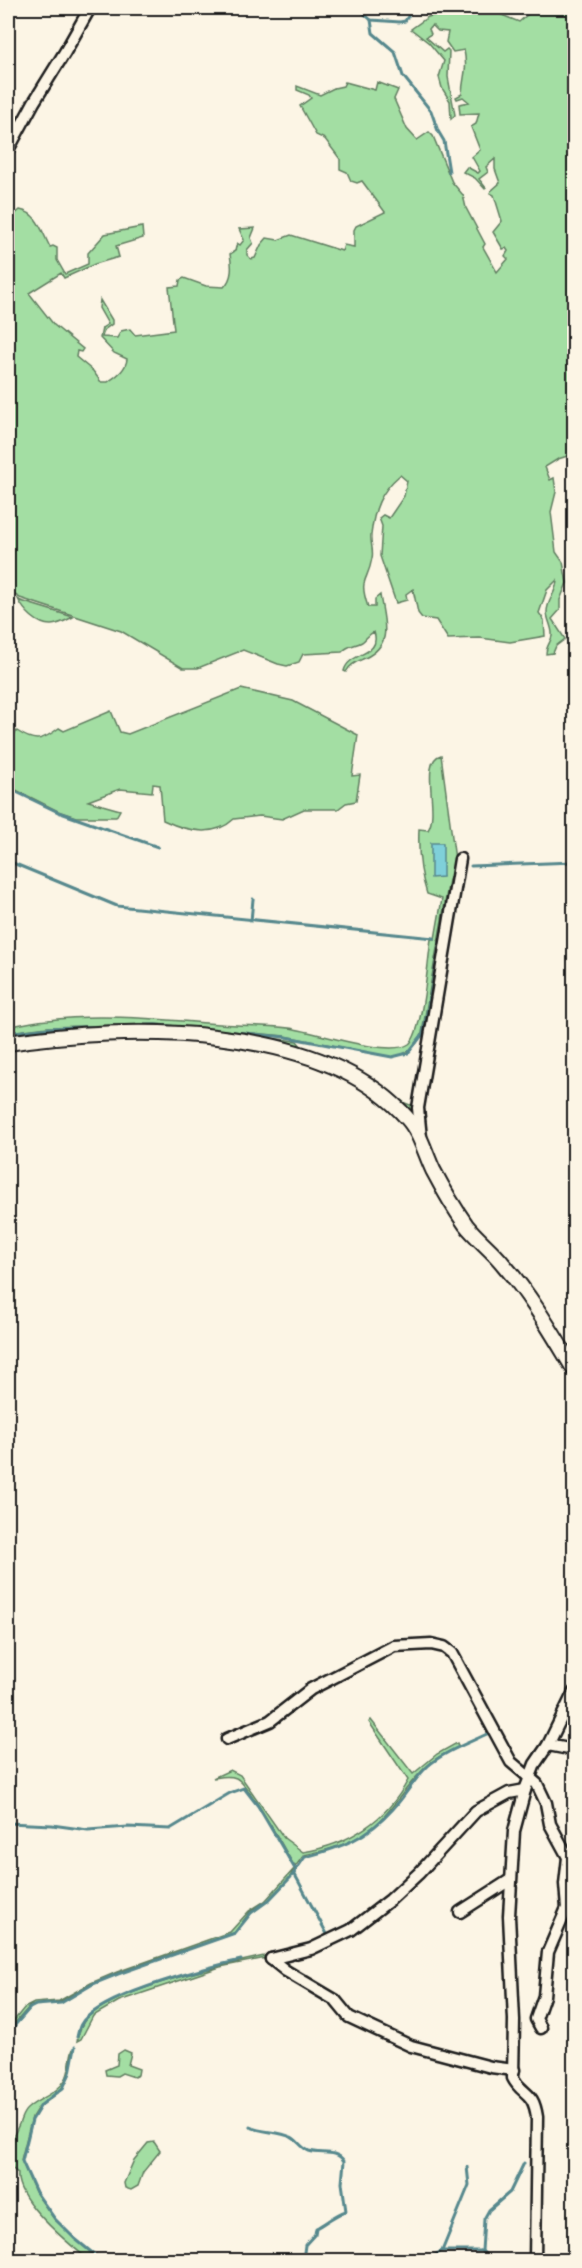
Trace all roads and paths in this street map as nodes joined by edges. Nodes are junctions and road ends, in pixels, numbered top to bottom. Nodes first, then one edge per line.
1 (90, 8) edge
2 (8, 150) edge
3 (460, 859) dead end
4 (8, 1043) edge
5 (421, 1141) junction
6 (574, 1369) edge
7 (574, 1692) edge
8 (227, 1739) dead end
9 (548, 1745) junction
10 (574, 1749) edge
11 (530, 1776) junction
12 (525, 1790) junction
13 (510, 1880) junction
14 (571, 1910) edge
15 (460, 1912) dead end
16 (541, 2028) dead end
17 (514, 2070) junction
18 (535, 2260) edge

1 - 2 street
3 - 5 street
4 - 5 street
5 - 6 street
7 - 9 street
8 - 11 street
9 - 10 street
9 - 11 street
11 - 12 street
11 - 14 street
12 - 13 street
12 - 17 street
13 - 15 street
13 - 17 street
14 - 16 street
17 - 18 street

